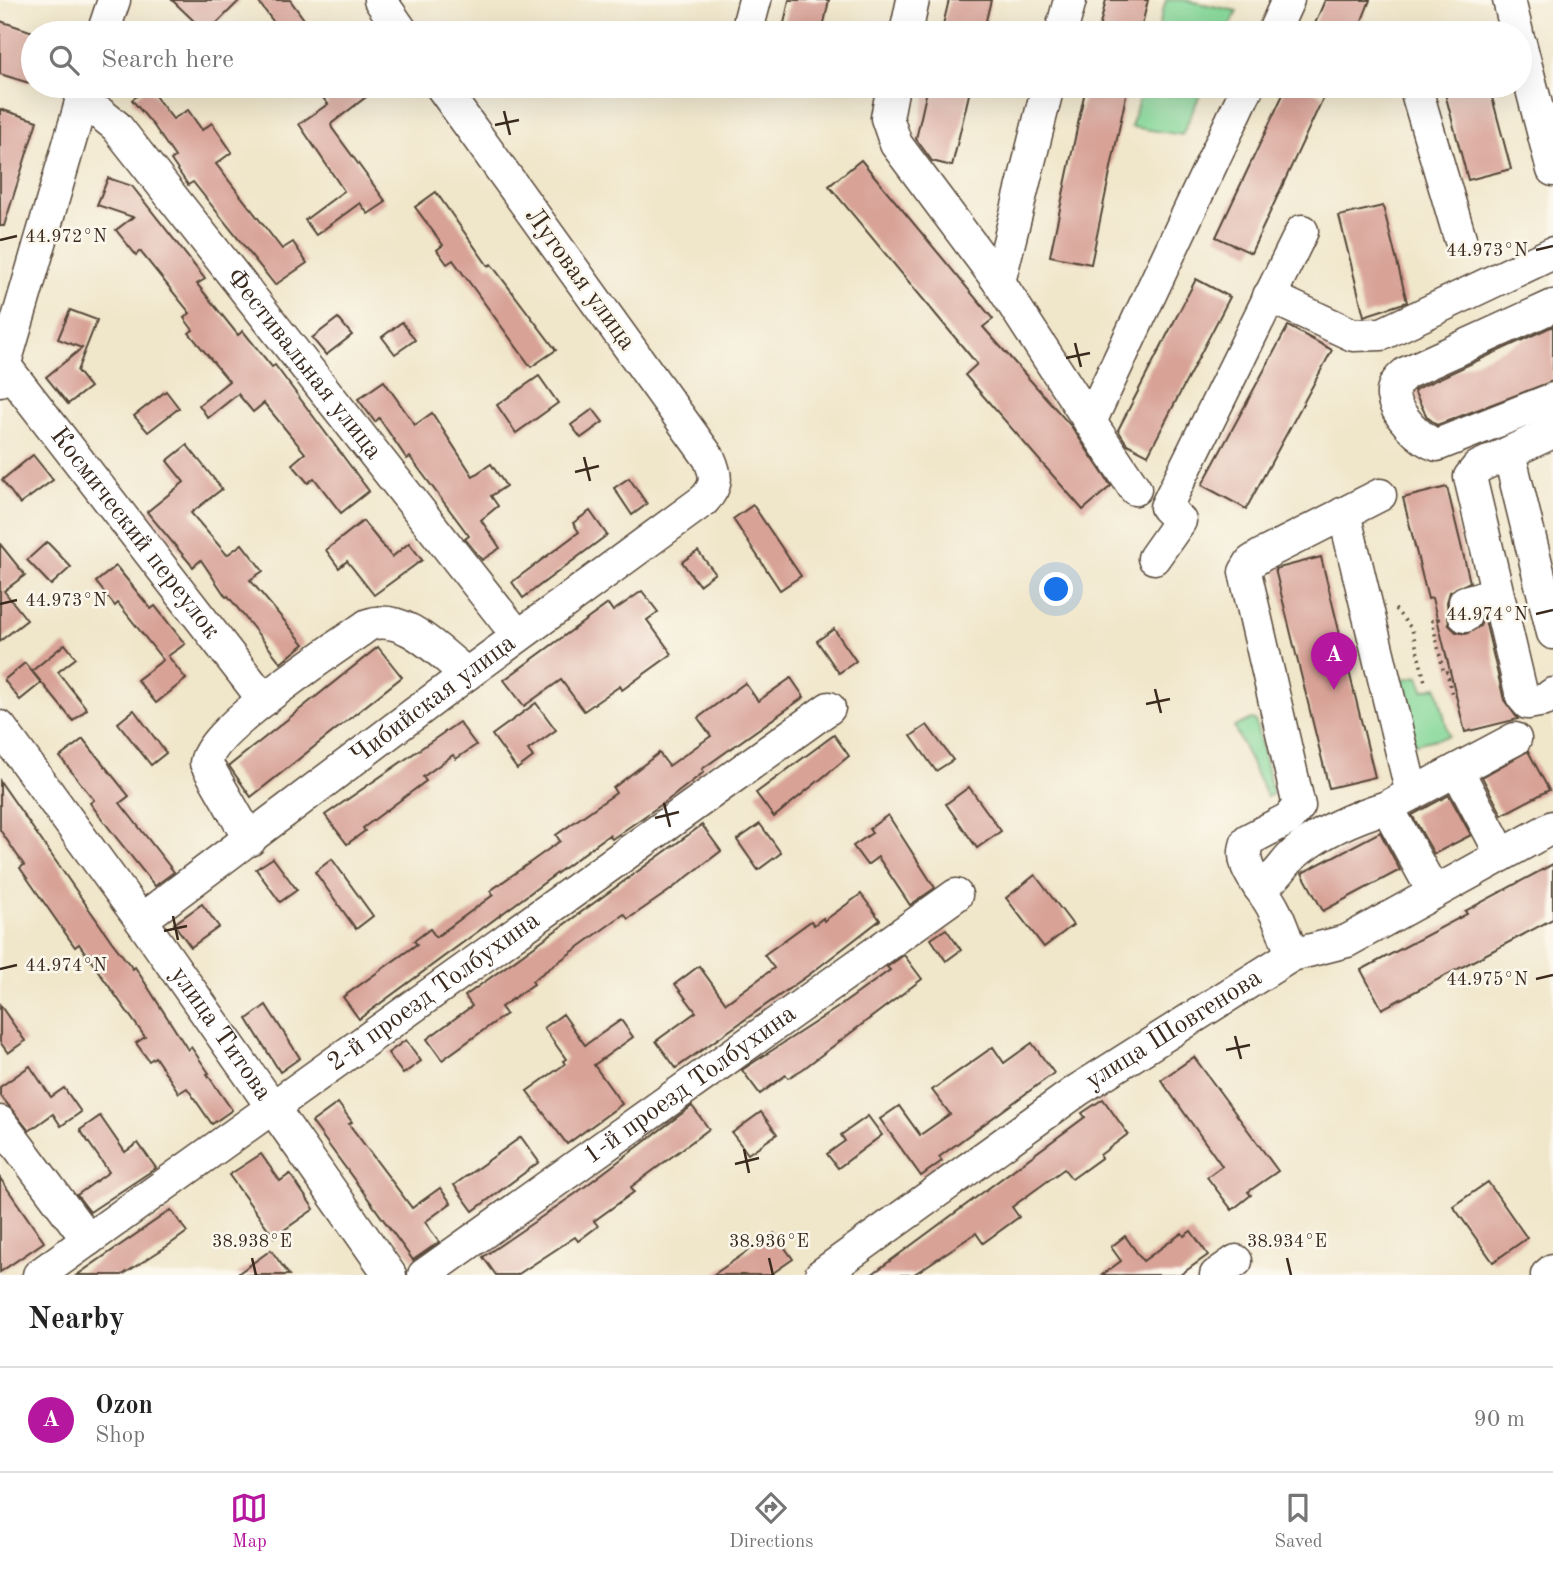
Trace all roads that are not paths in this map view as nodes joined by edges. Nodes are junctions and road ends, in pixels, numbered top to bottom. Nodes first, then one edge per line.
1 (114, 0) edge
2 (380, 0) edge
3 (914, 0) edge
4 (1070, 0) edge
5 (1288, 0) edge
6 (1509, 0) edge
7 (1522, 0) edge
8 (107, 21) edge
9 (395, 21) edge
10 (908, 21) edge
11 (1064, 21) edge
12 (1278, 21) edge
13 (1515, 21) edge
14 (1519, 21) edge
15 (1532, 89) edge
16 (82, 98) edge
17 (85, 98) edge
18 (450, 98) edge
19 (891, 98) edge
20 (1045, 98) edge
21 (1242, 98) edge
22 (1419, 98) edge
23 (1553, 170) edge
24 (1301, 231) dead end
25 (1460, 238) dead end
26 (1553, 253) edge
27 (999, 282) junction
28 (1269, 296) junction
29 (12, 298) edge
30 (1553, 306) edge
31 (4, 355) edge
32 (1553, 399) edge
33 (1090, 422) junction
34 (1553, 432) edge
35 (1509, 453) junction
36 (716, 473) joint
37 (1135, 489) dead end
38 (1380, 495) dead end
39 (1344, 513) junction
40 (1154, 558) dead end
41 (1497, 593) junction
42 (1465, 615) road end
43 (1553, 633) edge
44 (518, 636) junction
45 (467, 674) junction
46 (1553, 694) edge
47 (264, 700) junction
48 (829, 708) dead end
49 (0, 727) edge
50 (1514, 739) dead end
51 (1457, 770) junction
52 (1400, 801) junction
53 (1553, 827) edge
54 (250, 840) junction
55 (1502, 855) junction
56 (1259, 887) junction
57 (1434, 893) junction
58 (956, 895) dead end
59 (141, 920) junction
60 (1292, 955) junction
61 (270, 1107) junction
62 (0, 1122) edge
63 (88, 1240) junction
64 (1553, 1270) edge
65 (39, 1275) edge
66 (390, 1275) edge
67 (424, 1275) edge
68 (821, 1275) edge
69 (1547, 1275) edge

1 - 8 street
2 - 9 street
3 - 10 street
4 - 11 street
5 - 12 street
6 - 13 street
7 - 14 street
15 - 23 street
16 - 29 street
17 - 44 street, Фестивальная улица
18 - 36 street, Луговая улица
19 - 27 street
20 - 27 street
21 - 33 street
22 - 25 street
24 - 28 street
26 - 28 street
27 - 33 street
28 - 40 street
29 - 31 street
30 - 32 street
31 - 47 street, Космический переулок
33 - 37 street
34 - 35 street
35 - 41 street
35 - 43 street
36 - 44 street, Чибийская улица
38 - 39 street
39 - 52 street
39 - 56 street
41 - 42 street
41 - 46 street
44 - 45 street, Чибийская улица
45 - 47 street
45 - 54 street, Чибийская улица
47 - 54 street
48 - 61 street, 2-й проезд Толбухина
49 - 59 street, улица Титова
50 - 51 street
51 - 52 street
51 - 55 street
52 - 56 street
52 - 57 street
53 - 55 street, улица Шовгенова
54 - 59 street, Чибийская улица
55 - 57 street, улица Шовгенова
56 - 60 street
57 - 60 street, улица Шовгенова
58 - 67 street, 1-й проезд Толбухина
59 - 61 street, улица Титова
60 - 68 street, улица Шовгенова
61 - 63 street, 2-й проезд Толбухина
61 - 66 street, улица Титова
62 - 63 street
63 - 65 street, 2-й проезд Толбухина
64 - 69 street

